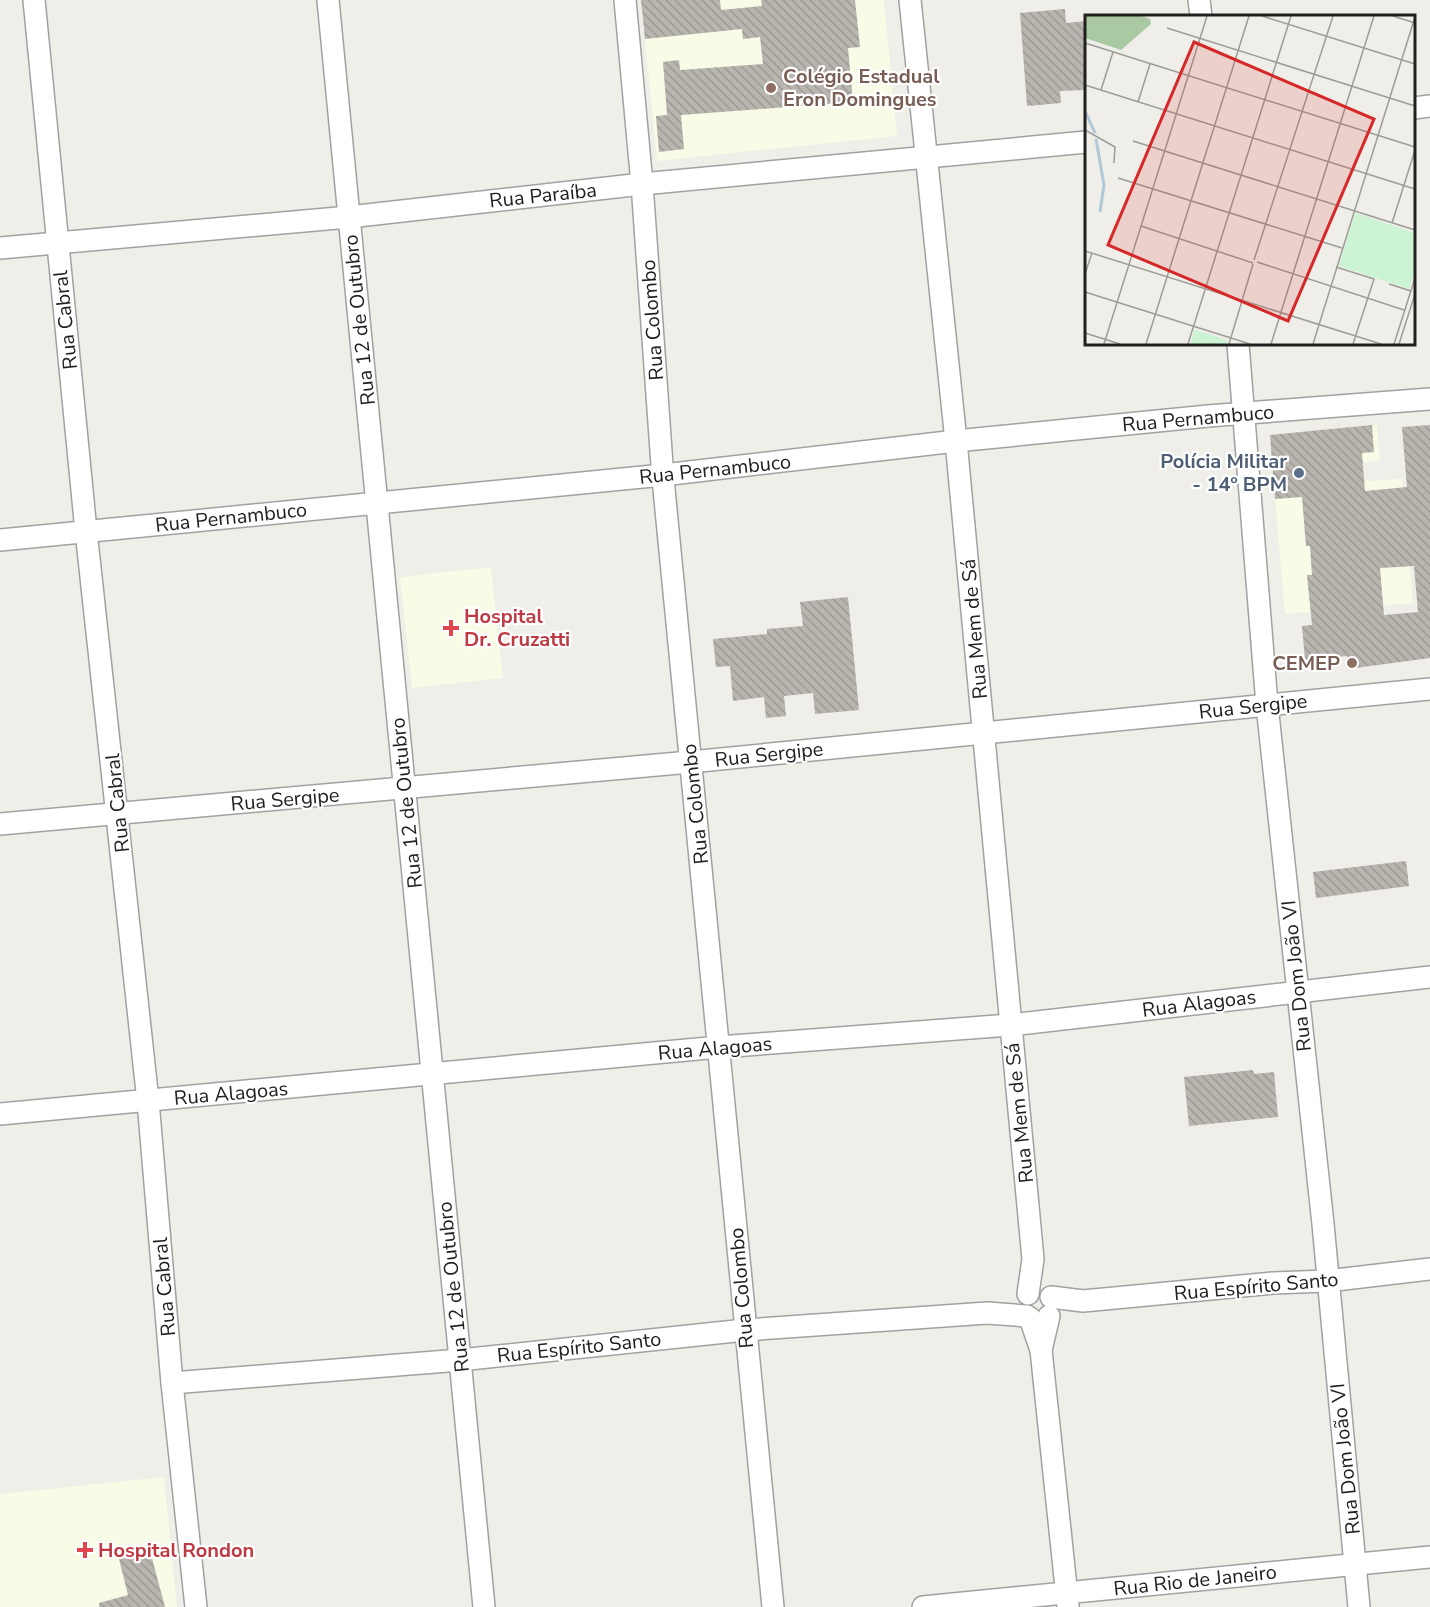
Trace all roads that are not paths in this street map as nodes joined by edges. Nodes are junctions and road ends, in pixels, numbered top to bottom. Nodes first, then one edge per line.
1 (34, 0) edge
2 (328, 0) edge
3 (625, 0) edge
4 (910, 0) edge
5 (1199, 0) edge
6 (1201, 15) edge
7 (1430, 106) edge
8 (1415, 108) edge
9 (1085, 142) edge
10 (926, 158) junction
11 (642, 184) junction
12 (349, 217) junction
13 (58, 243) junction
14 (0, 248) edge
15 (1238, 345) edge
16 (1430, 399) edge
17 (1244, 414) junction
18 (956, 441) junction
19 (663, 475) junction
20 (377, 503) junction
21 (86, 531) junction
22 (0, 540) edge
23 (1430, 689) edge
24 (1267, 705) junction
25 (984, 732) junction
26 (690, 762) junction
27 (405, 788) junction
28 (119, 814) junction
29 (0, 824) edge
30 (1430, 976) edge
31 (1297, 992) junction
32 (1010, 1025) junction
33 (719, 1047) junction
34 (433, 1075) junction
35 (148, 1101) junction
36 (0, 1114) edge
37 (1430, 1269) edge
38 (1327, 1281) junction
39 (1038, 1306) junction
40 (745, 1330) junction
41 (460, 1360) junction
42 (172, 1383) junction
43 (1430, 1557) edge
44 (1355, 1564) junction
45 (1067, 1600) edge
46 (196, 1607) edge
47 (484, 1607) edge
48 (773, 1607) edge
49 (923, 1607) edge
50 (1359, 1607) edge

1 - 13 street, Rua Cabral
2 - 12 street, Rua 12 de Outubro
3 - 11 street, Rua Colombo
4 - 10 street, Rua Mem de Sá
5 - 6 street
7 - 8 street
9 - 10 street, Rua Paraíba
10 - 11 street, Rua Paraíba
10 - 18 street, Rua Mem de Sá
11 - 12 street, Rua Paraíba
11 - 19 street, Rua Colombo
12 - 13 street, Rua Paraíba
12 - 20 street, Rua 12 de Outubro
13 - 14 street, Rua Paraíba
13 - 21 street, Rua Cabral
15 - 17 street, Rua Dom João VI
16 - 17 street, Rua Pernambuco
17 - 18 street, Rua Pernambuco
17 - 24 street, Rua Dom João VI
18 - 19 street, Rua Pernambuco
18 - 25 street, Rua Mem de Sá
19 - 20 street, Rua Pernambuco
19 - 26 street, Rua Colombo
20 - 21 street, Rua Pernambuco
20 - 27 street, Rua 12 de Outubro
21 - 22 street, Rua Pernambuco
21 - 28 street, Rua Cabral
23 - 24 street, Rua Sergipe
24 - 25 street, Rua Sergipe
24 - 31 street, Rua Dom João VI
25 - 26 street, Rua Sergipe
25 - 32 street, Rua Mem de Sá
26 - 27 street, Rua Sergipe
26 - 33 street, Rua Colombo
27 - 28 street, Rua Sergipe
27 - 34 street, Rua 12 de Outubro
28 - 29 street, Rua Sergipe
28 - 35 street, Rua Cabral
30 - 31 street, Rua Alagoas
31 - 32 street, Rua Alagoas
31 - 38 street, Rua Dom João VI
32 - 33 street, Rua Alagoas
32 - 39 street, Rua Mem de Sá
33 - 34 street, Rua Alagoas
33 - 40 street, Rua Colombo
34 - 35 street, Rua Alagoas
34 - 41 street, Rua 12 de Outubro
35 - 36 street, Rua Alagoas
35 - 42 street, Rua Cabral
37 - 38 street, Rua Espírito Santo
38 - 39 street, Rua Espírito Santo
38 - 44 street, Rua Dom João VI
39 - 40 street, Rua Espírito Santo
39 - 45 street
40 - 41 street, Rua Espírito Santo
40 - 48 street, Rua Colombo
41 - 42 street, Rua Espírito Santo
41 - 47 street, Rua 12 de Outubro
42 - 46 street, Rua Cabral
43 - 44 street, Rua Rio de Janeiro
44 - 45 street, Rua Rio de Janeiro
44 - 50 street, Rua Dom João VI
45 - 49 street, Rua Rio de Janeiro

